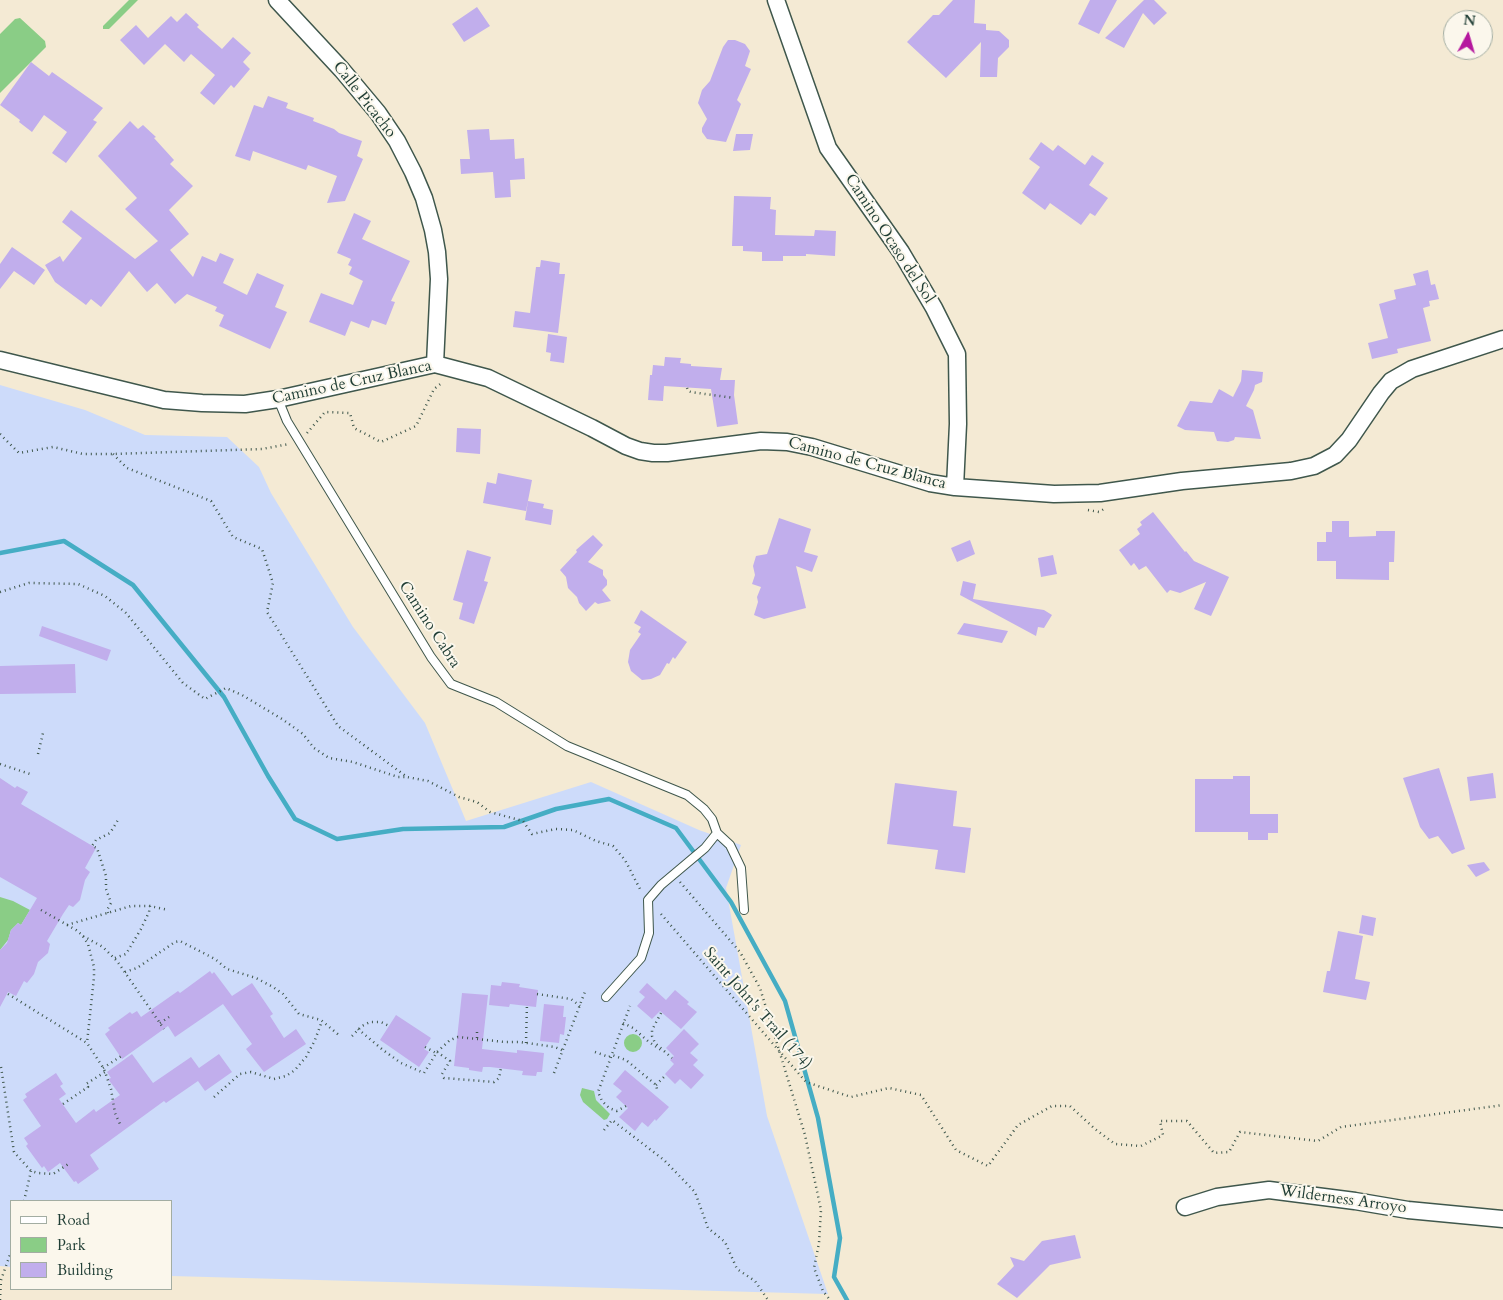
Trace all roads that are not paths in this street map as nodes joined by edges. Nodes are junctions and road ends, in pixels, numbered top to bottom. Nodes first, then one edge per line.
1 (277, 0) edge
2 (776, 0) edge
3 (1503, 339) edge
4 (0, 360) edge
5 (434, 364) junction
6 (278, 399) junction
7 (955, 487) junction
8 (717, 833) junction
9 (744, 910) dead end
10 (606, 997) dead end
11 (1184, 1207) dead end
12 (1503, 1219) edge

1 - 5 street, Calle Picacho
2 - 7 street, Camino Ocaso del Sol
3 - 7 street, Camino de Cruz Blanca
4 - 6 street, Camino de Cruz Blanca
5 - 6 street, Camino de Cruz Blanca
5 - 7 street, Camino de Cruz Blanca
6 - 8 lane, Camino Cabra
8 - 9 lane, Camino Cabra
8 - 10 lane
11 - 12 street, Wilderness Arroyo

